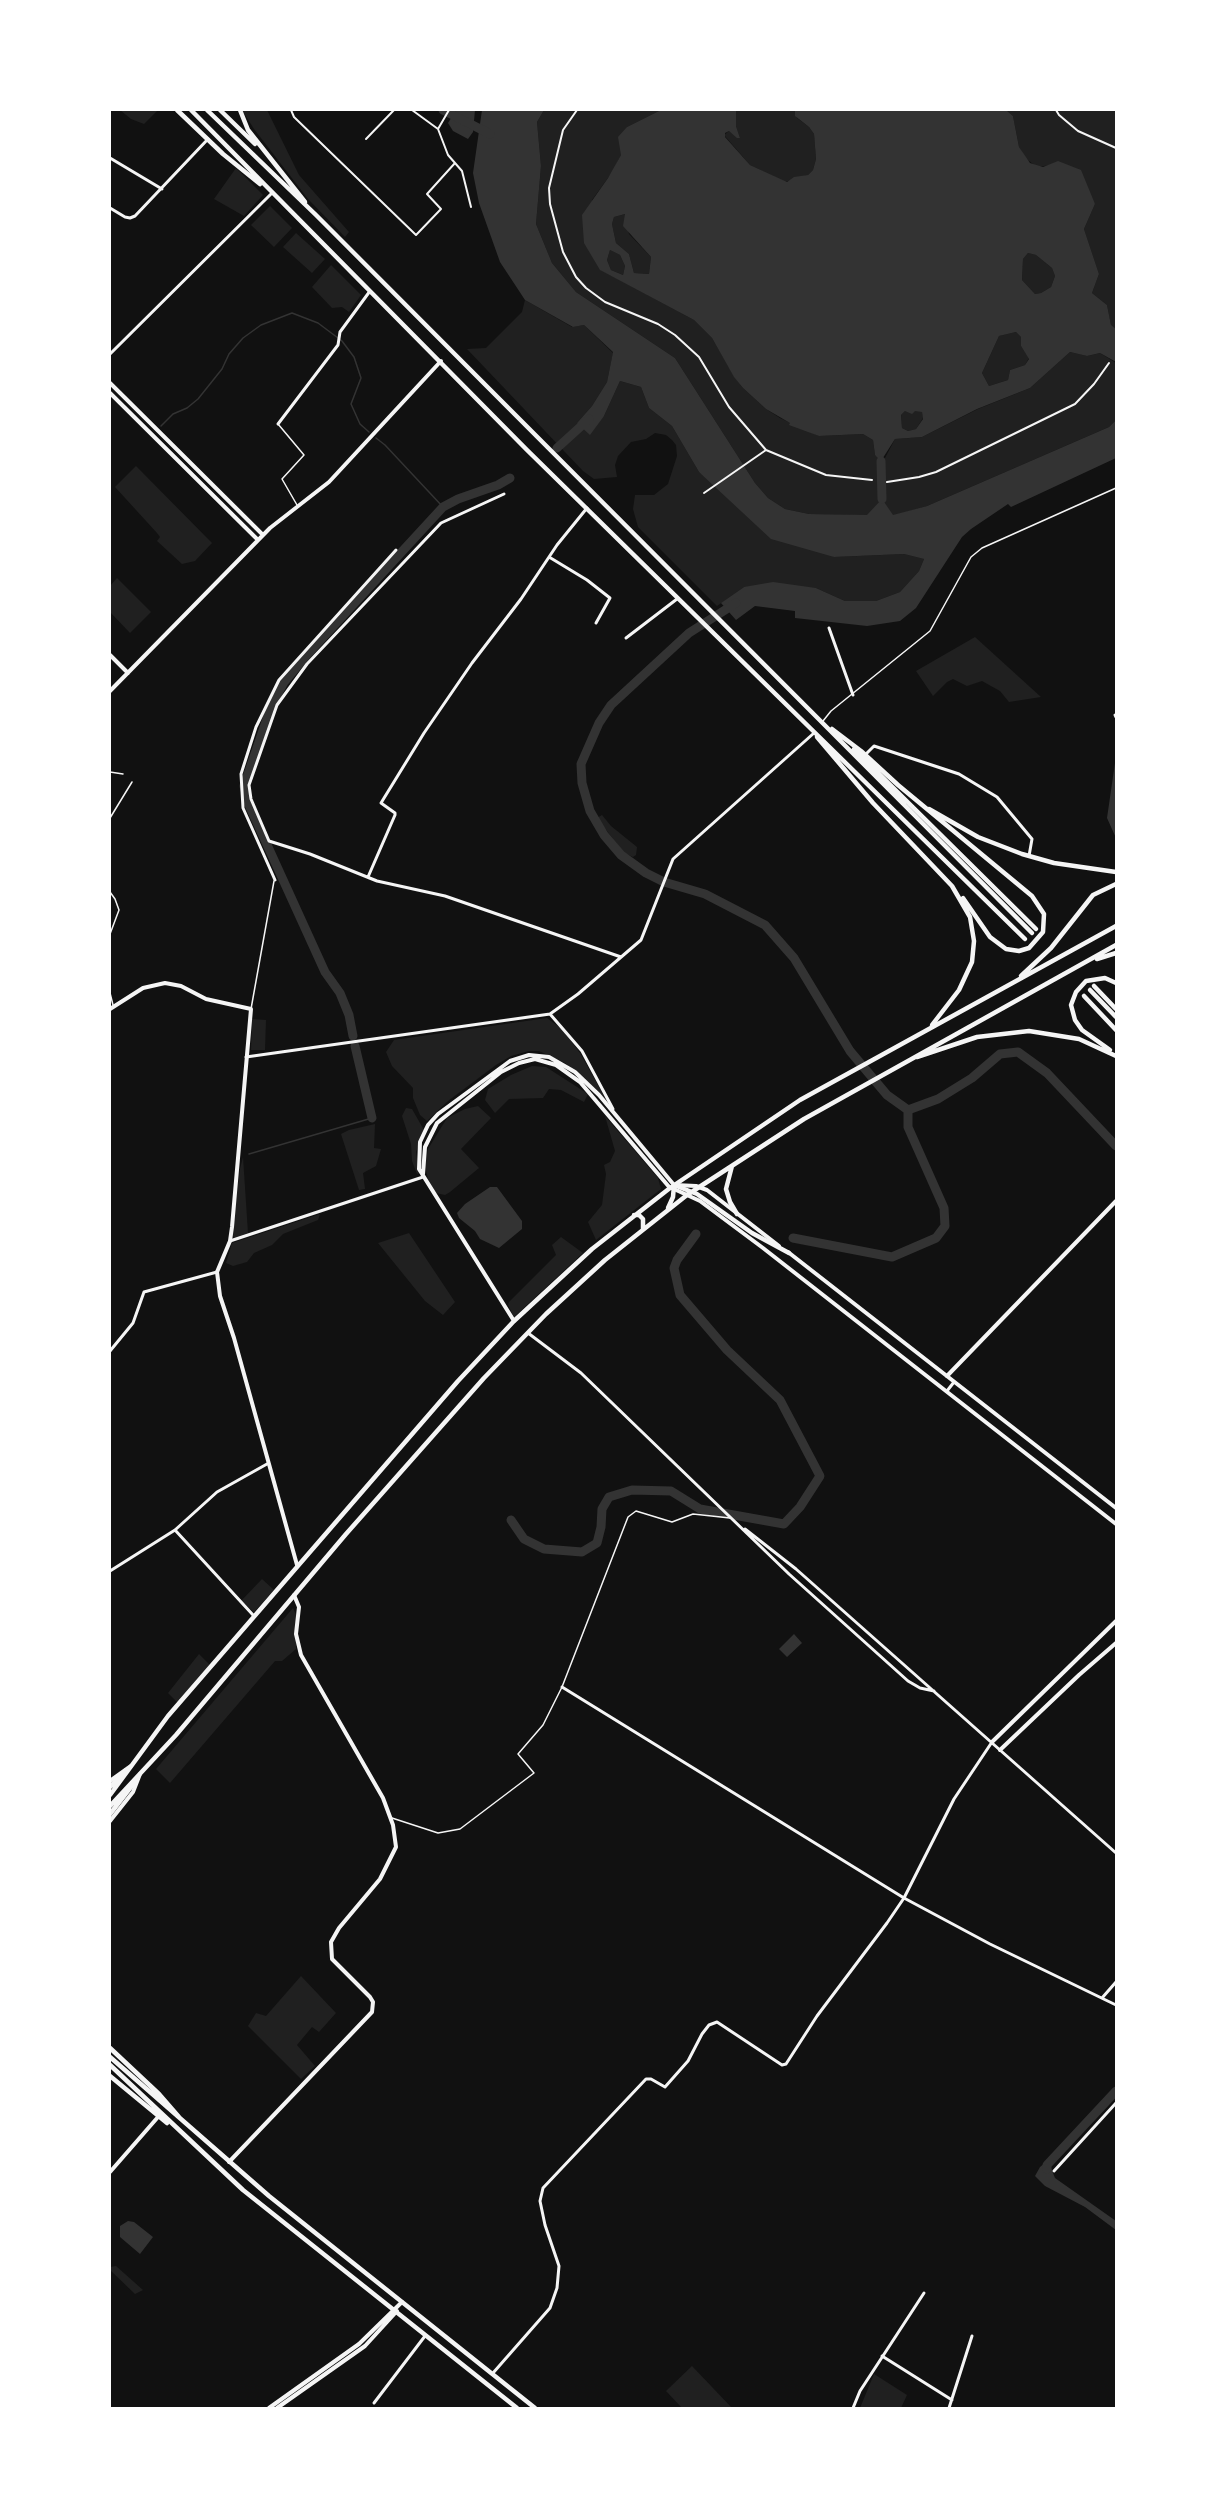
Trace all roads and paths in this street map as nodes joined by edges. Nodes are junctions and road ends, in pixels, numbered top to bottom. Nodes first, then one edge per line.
1 (176, 110) edge
2 (190, 110) edge
3 (207, 110) edge
4 (220, 110) edge
5 (240, 110) edge
6 (291, 110) edge
7 (394, 110) edge
8 (412, 110) edge
9 (449, 110) edge
10 (577, 110) edge
11 (1056, 110) edge
12 (438, 129) junction
13 (366, 139) dead end
14 (208, 140) junction
15 (1116, 148) edge
16 (110, 158) edge
17 (455, 163) junction
18 (279, 170) junction
19 (162, 189) junction
20 (272, 193) junction
21 (471, 207) dead end
22 (110, 208) edge
23 (316, 215) junction
24 (370, 290) junction
25 (110, 354) edge
26 (441, 361) junction
27 (1109, 363) dead end
28 (110, 383) edge
29 (110, 393) edge
30 (278, 424) joint
31 (766, 450) junction
32 (872, 480) dead end
33 (887, 482) dead end
34 (1116, 488) edge
35 (704, 492) dead end
36 (504, 494) dead end
37 (298, 506) junction
38 (587, 508) junction
39 (263, 535) junction
40 (258, 540) junction
41 (396, 550) dead end
42 (549, 557) junction
43 (679, 597) junction
44 (596, 623) dead end
45 (829, 628) dead end
46 (626, 638) dead end
47 (110, 655) edge
48 (128, 673) junction
49 (110, 691) edge
50 (853, 695) junction
51 (805, 721) junction
52 (822, 722) junction
53 (814, 733) junction
54 (865, 755) junction
55 (110, 772) edge
56 (123, 774) dead end
57 (132, 782) dead end
58 (898, 785) junction
59 (110, 818) edge
60 (1029, 856) junction
61 (1116, 872) edge
62 (944, 876) junction
63 (368, 877) junction
64 (274, 880) joint
65 (1116, 884) edge
66 (110, 892) edge
67 (1116, 926) edge
68 (1034, 931) dead end
69 (110, 934) edge
70 (1025, 939) dead end
71 (1116, 945) edge
72 (1116, 953) edge
73 (621, 957) junction
74 (1086, 963) junction
75 (1014, 982) junction
76 (1116, 983) edge
77 (110, 993) edge
78 (1084, 996) dead end
79 (112, 1007) edge
80 (251, 1009) junction
81 (1116, 1009) edge
82 (550, 1014) junction
83 (1116, 1017) edge
84 (931, 1027) junction
85 (1116, 1030) edge
86 (1116, 1055) edge
87 (246, 1057) junction
88 (906, 1061) junction
89 (615, 1113) junction
90 (734, 1164) junction
91 (691, 1174) junction
92 (423, 1177) junction
93 (700, 1186) junction
94 (673, 1188) junction
95 (688, 1190) junction
96 (1116, 1201) edge
97 (666, 1211) junction
98 (737, 1214) junction
99 (633, 1215) junction
100 (643, 1229) junction
101 (230, 1241) junction
102 (789, 1253) junction
103 (217, 1272) junction
104 (514, 1321) junction
105 (527, 1333) junction
106 (110, 1352) edge
107 (947, 1376) junction
108 (954, 1382) junction
109 (947, 1391) junction
110 (267, 1464) junction
111 (1116, 1508) edge
112 (731, 1518) junction
113 (1116, 1524) edge
114 (175, 1530) junction
115 (297, 1565) junction
116 (110, 1571) edge
117 (294, 1595) junction
118 (254, 1616) junction
119 (1116, 1621) edge
120 (1116, 1643) edge
121 (562, 1687) junction
122 (934, 1691) junction
123 (992, 1742) junction
124 (1000, 1750) junction
125 (131, 1765) junction
126 (140, 1774) junction
127 (110, 1781) edge
128 (110, 1787) edge
129 (110, 1795) edge
130 (110, 1806) edge
131 (110, 1814) edge
132 (391, 1817) junction
133 (110, 1821) edge
134 (1116, 1853) edge
135 (904, 1898) junction
136 (1116, 1982) edge
137 (1102, 1998) junction
138 (1116, 2005) edge
139 (111, 2048) edge
140 (110, 2057) edge
141 (110, 2065) edge
142 (110, 2076) edge
143 (1116, 2103) edge
144 (158, 2117) junction
145 (184, 2124) junction
146 (177, 2130) junction
147 (228, 2162) junction
148 (1054, 2170) dead end
149 (110, 2172) edge
150 (380, 2284) junction
151 (373, 2293) junction
152 (924, 2293) dead end
153 (402, 2302) junction
154 (412, 2310) junction
155 (394, 2311) junction
156 (405, 2319) junction
157 (425, 2336) junction
158 (972, 2336) dead end
159 (882, 2356) junction
160 (492, 2375) junction
161 (952, 2400) junction
162 (374, 2403) dead end
163 (269, 2409) edge
164 (277, 2409) edge
165 (517, 2409) edge
166 (535, 2409) edge
167 (853, 2409) edge
168 (949, 2409) edge

1 - 14 main road
2 - 20 main road
3 - 23 main road
4 - 18 main road
5 - 18 main road
6 - 17 street
7 - 13 street
8 - 12 street
9 - 12 street
10 - 31 street
11 - 15 street
12 - 17 street
14 - 19 street
14 - 20 main road
16 - 19 street
17 - 21 street
18 - 23 main road
19 - 22 street
20 - 24 main road
20 - 25 street
23 - 52 main road
24 - 26 main road
24 - 30 street
26 - 37 street
26 - 38 main road
27 - 33 street
28 - 39 street
29 - 40 street
30 - 37 lane
31 - 32 street
31 - 35 street
34 - 50 lane
36 - 63 street
37 - 39 street
38 - 42 street
38 - 43 main road
39 - 40 street
40 - 48 street
41 - 64 street
42 - 44 street
42 - 63 street
43 - 46 street
43 - 51 main road
45 - 50 street
47 - 48 street
48 - 49 street
50 - 52 lane
51 - 53 main road
51 - 70 main road
52 - 54 main road
52 - 68 main road
53 - 62 main road
53 - 73 street
54 - 58 main road
54 - 60 street
55 - 56 lane
57 - 59 lane
58 - 60 main road
58 - 62 main road
60 - 61 main road
62 - 84 main road
63 - 73 street
64 - 80 lane
65 - 75 main road
66 - 69 lane
67 - 75 main road
71 - 74 main road
72 - 74 main road
73 - 82 street
74 - 88 main road
75 - 84 main road
76 - 86 main road
77 - 79 lane
78 - 85 main road
79 - 80 street
80 - 87 street
81 - 83 main road
82 - 87 street
82 - 89 street
84 - 91 main road
86 - 88 main road
87 - 101 street
88 - 90 main road
89 - 92 street
89 - 94 street
90 - 93 main road
90 - 98 main road
91 - 94 main road
91 - 95 main road
92 - 94 street
92 - 101 street
92 - 104 street
93 - 95 main road
93 - 95 street
93 - 98 street
94 - 95 main road
94 - 97 main road
94 - 99 main road
95 - 97 main road
95 - 102 main road
95 - 109 street
96 - 107 street
97 - 100 main road
98 - 102 street
99 - 100 main road
99 - 104 main road
100 - 105 main road
101 - 103 street
102 - 107 street
103 - 106 street
103 - 110 street
104 - 115 main road
105 - 112 street
105 - 117 main road
107 - 108 street
108 - 109 street
108 - 111 street
109 - 113 street
110 - 114 street
110 - 115 street
112 - 121 lane
112 - 122 street
112 - 122 street
114 - 116 street
114 - 118 street
115 - 118 main road
117 - 126 main road
117 - 132 street
118 - 125 main road
119 - 123 street
120 - 124 street
121 - 132 lane
121 - 135 street
122 - 123 street
123 - 124 street
123 - 135 street
124 - 134 street
125 - 127 street
125 - 128 main road
125 - 129 main road
126 - 130 main road
126 - 131 main road
126 - 133 street
132 - 147 street
135 - 137 street
135 - 160 street
136 - 137 street
137 - 138 street
139 - 145 main road
140 - 145 main road
141 - 146 main road
142 - 144 main road
143 - 148 street
144 - 146 main road
144 - 149 street
145 - 147 main road
146 - 151 main road
147 - 150 main road
150 - 151 main road
150 - 153 main road
151 - 155 main road
152 - 159 street
153 - 154 main road
153 - 155 street
154 - 156 street
154 - 160 main road
155 - 156 main road
155 - 163 street
155 - 164 street
156 - 157 main road
157 - 162 street
157 - 165 main road
158 - 161 street
159 - 161 street
159 - 167 street
160 - 166 main road
161 - 168 street

